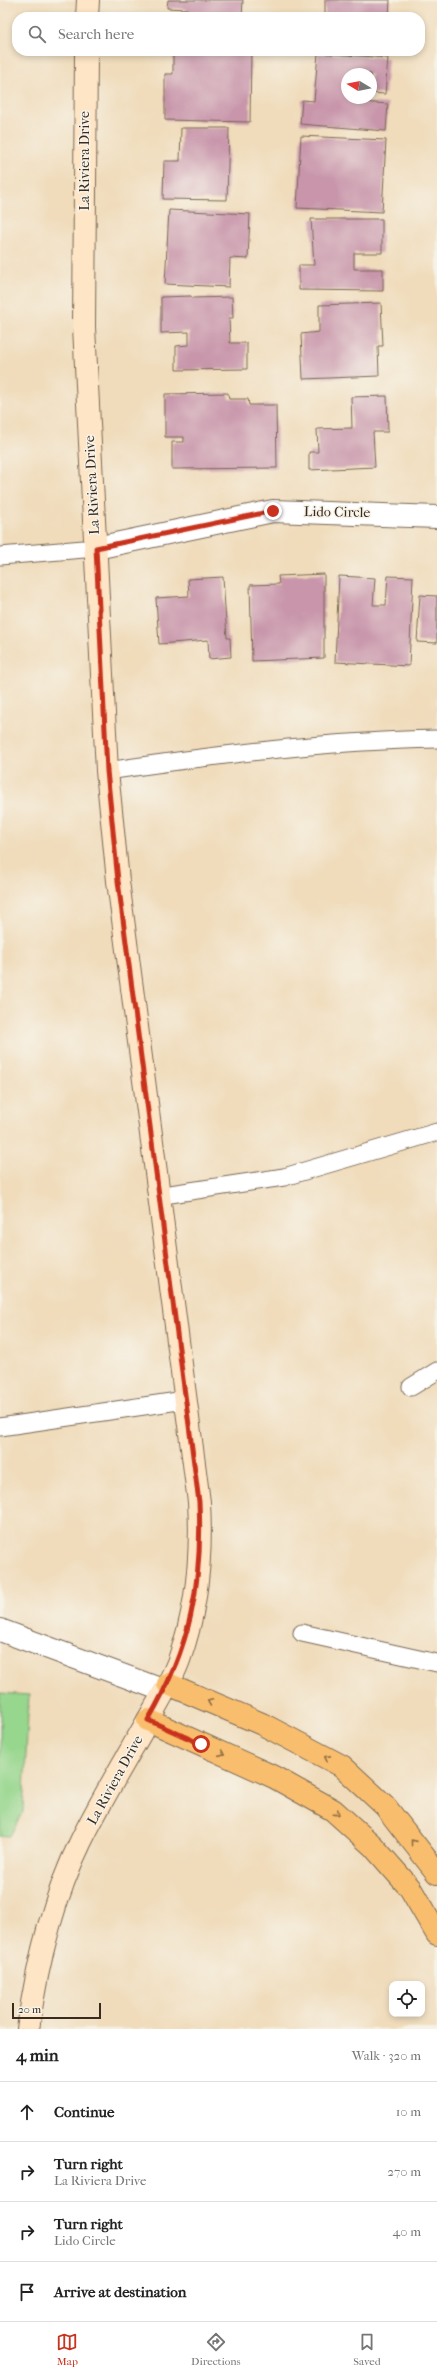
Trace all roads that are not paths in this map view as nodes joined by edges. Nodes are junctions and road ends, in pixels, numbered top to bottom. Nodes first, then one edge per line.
1 (88, 0) edge
2 (87, 12) edge
3 (86, 56) edge
4 (437, 516) edge
5 (96, 548) junction
6 (0, 556) edge
7 (437, 739) edge
8 (107, 771) junction
9 (437, 1132) edge
10 (158, 1196) junction
11 (437, 1371) edge
12 (411, 1387) dead end
13 (185, 1400) junction
14 (0, 1427) edge
15 (0, 1630) edge
16 (302, 1633) dead end
17 (437, 1663) edge
18 (166, 1688) junction
19 (148, 1720) junction
20 (437, 1874) edge
21 (437, 1934) edge
22 (28, 2029) edge

1 - 2 street
3 - 5 street, La Riviera Drive
4 - 5 street, Lido Circle
5 - 6 lane
5 - 8 street, La Riviera Drive
7 - 8 lane
8 - 10 street, La Riviera Drive
9 - 10 lane
10 - 13 street, La Riviera Drive
11 - 12 lane
13 - 14 lane
13 - 18 street, La Riviera Drive
15 - 18 street
16 - 17 lane
18 - 19 street, La Riviera Drive
20 -> 18 main road
19 -> 21 main road
19 - 22 street, La Riviera Drive

